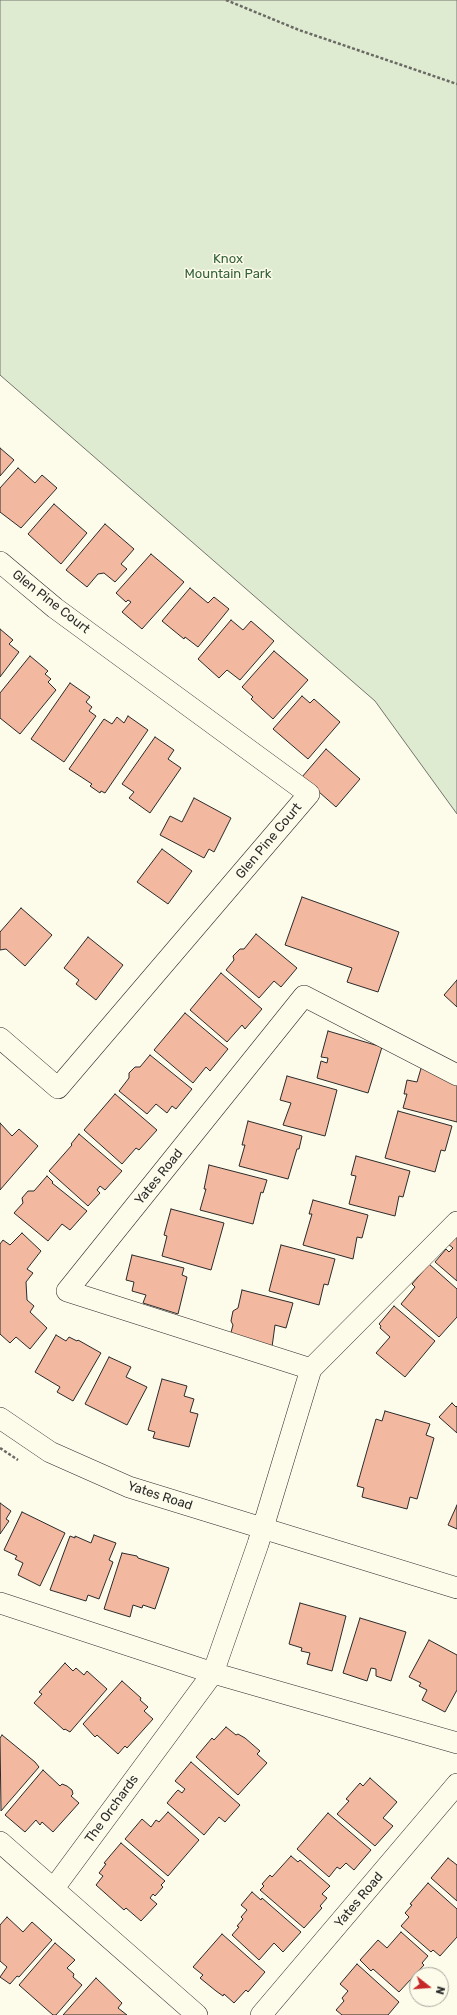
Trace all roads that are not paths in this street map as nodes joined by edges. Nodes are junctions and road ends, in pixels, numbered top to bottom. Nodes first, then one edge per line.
1 (0, 562) edge
2 (0, 1038) edge
3 (457, 1075) edge
4 (457, 1222) edge
5 (311, 1369) junction
6 (0, 1418) edge
7 (263, 1528) junction
8 (457, 1588) edge
9 (0, 1603) edge
10 (213, 1673) junction
11 (457, 1743) edge
12 (457, 1784) edge
13 (0, 1842) edge
14 (54, 1888) junction
15 (197, 2015) edge
16 (261, 2015) edge

1 - 2 street, Glen Pine Court
3 - 5 street, Yates Road
4 - 5 street
5 - 7 street
6 - 7 street, Yates Road
7 - 8 street, Yates Road
7 - 10 street, The Orchards
9 - 10 street
10 - 11 street
10 - 14 street, The Orchards
12 - 16 street, Yates Road
13 - 14 street
14 - 15 street

